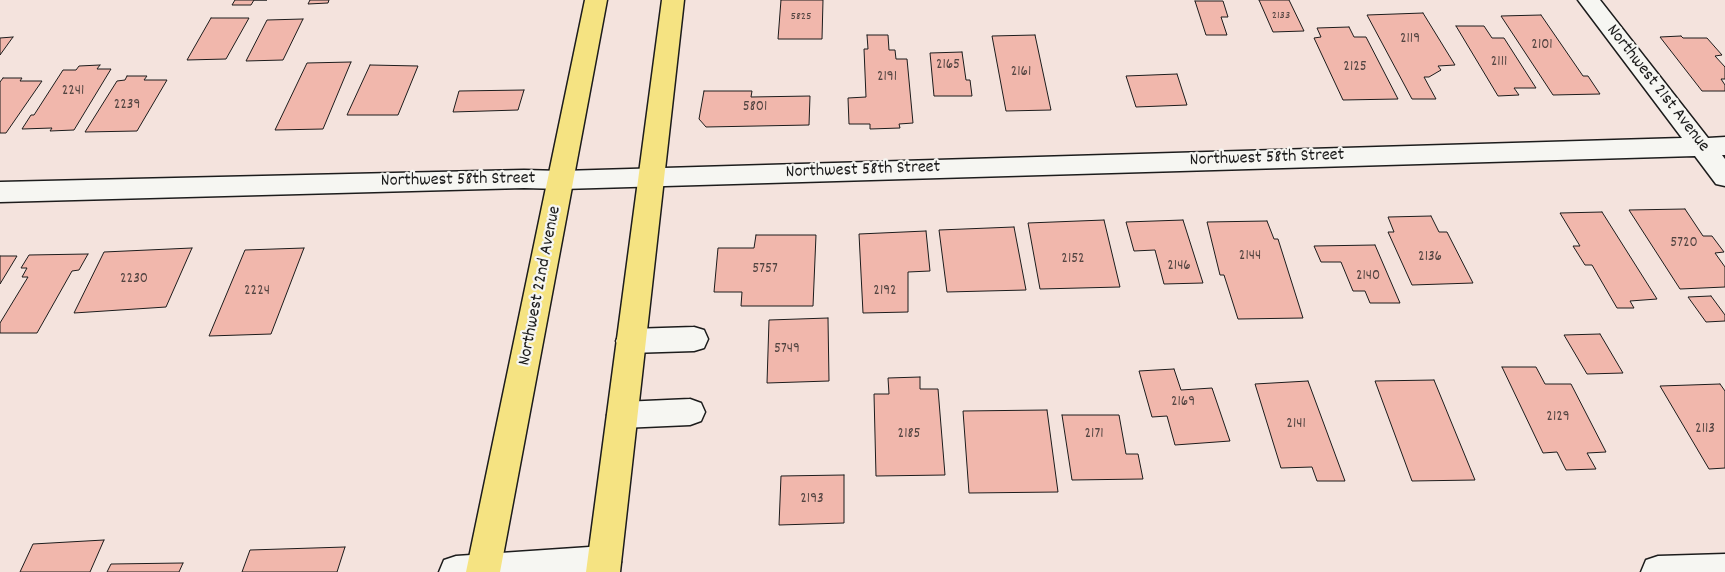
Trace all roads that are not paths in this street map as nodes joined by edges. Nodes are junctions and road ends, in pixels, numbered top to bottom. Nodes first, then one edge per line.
1 (596, 0) edge
2 (673, 0) edge
3 (1589, 0) edge
4 (1713, 146) edge
5 (651, 176) junction
6 (1725, 177) edge
7 (562, 180) junction
8 (0, 192) edge
9 (694, 339) dead end
10 (630, 341) junction
11 (690, 412) dead end
12 (622, 414) junction
13 (604, 567) edge
14 (1725, 570) edge
15 (474, 571) edge
16 (1658, 572) edge

1 - 7 main road, Northwest 22nd Avenue
2 - 5 main road
3 - 4 street, Northwest 21st Avenue
4 - 5 street, Northwest 58th Street
4 - 6 street, Northwest 21st Avenue
5 - 7 street, Northwest 58th Street
5 - 10 main road
7 - 8 street, Northwest 58th Street
7 - 15 main road, Northwest 22nd Avenue
9 - 10 street
10 - 12 main road
11 - 12 street
12 - 13 main road
13 - 15 street
14 - 16 street

